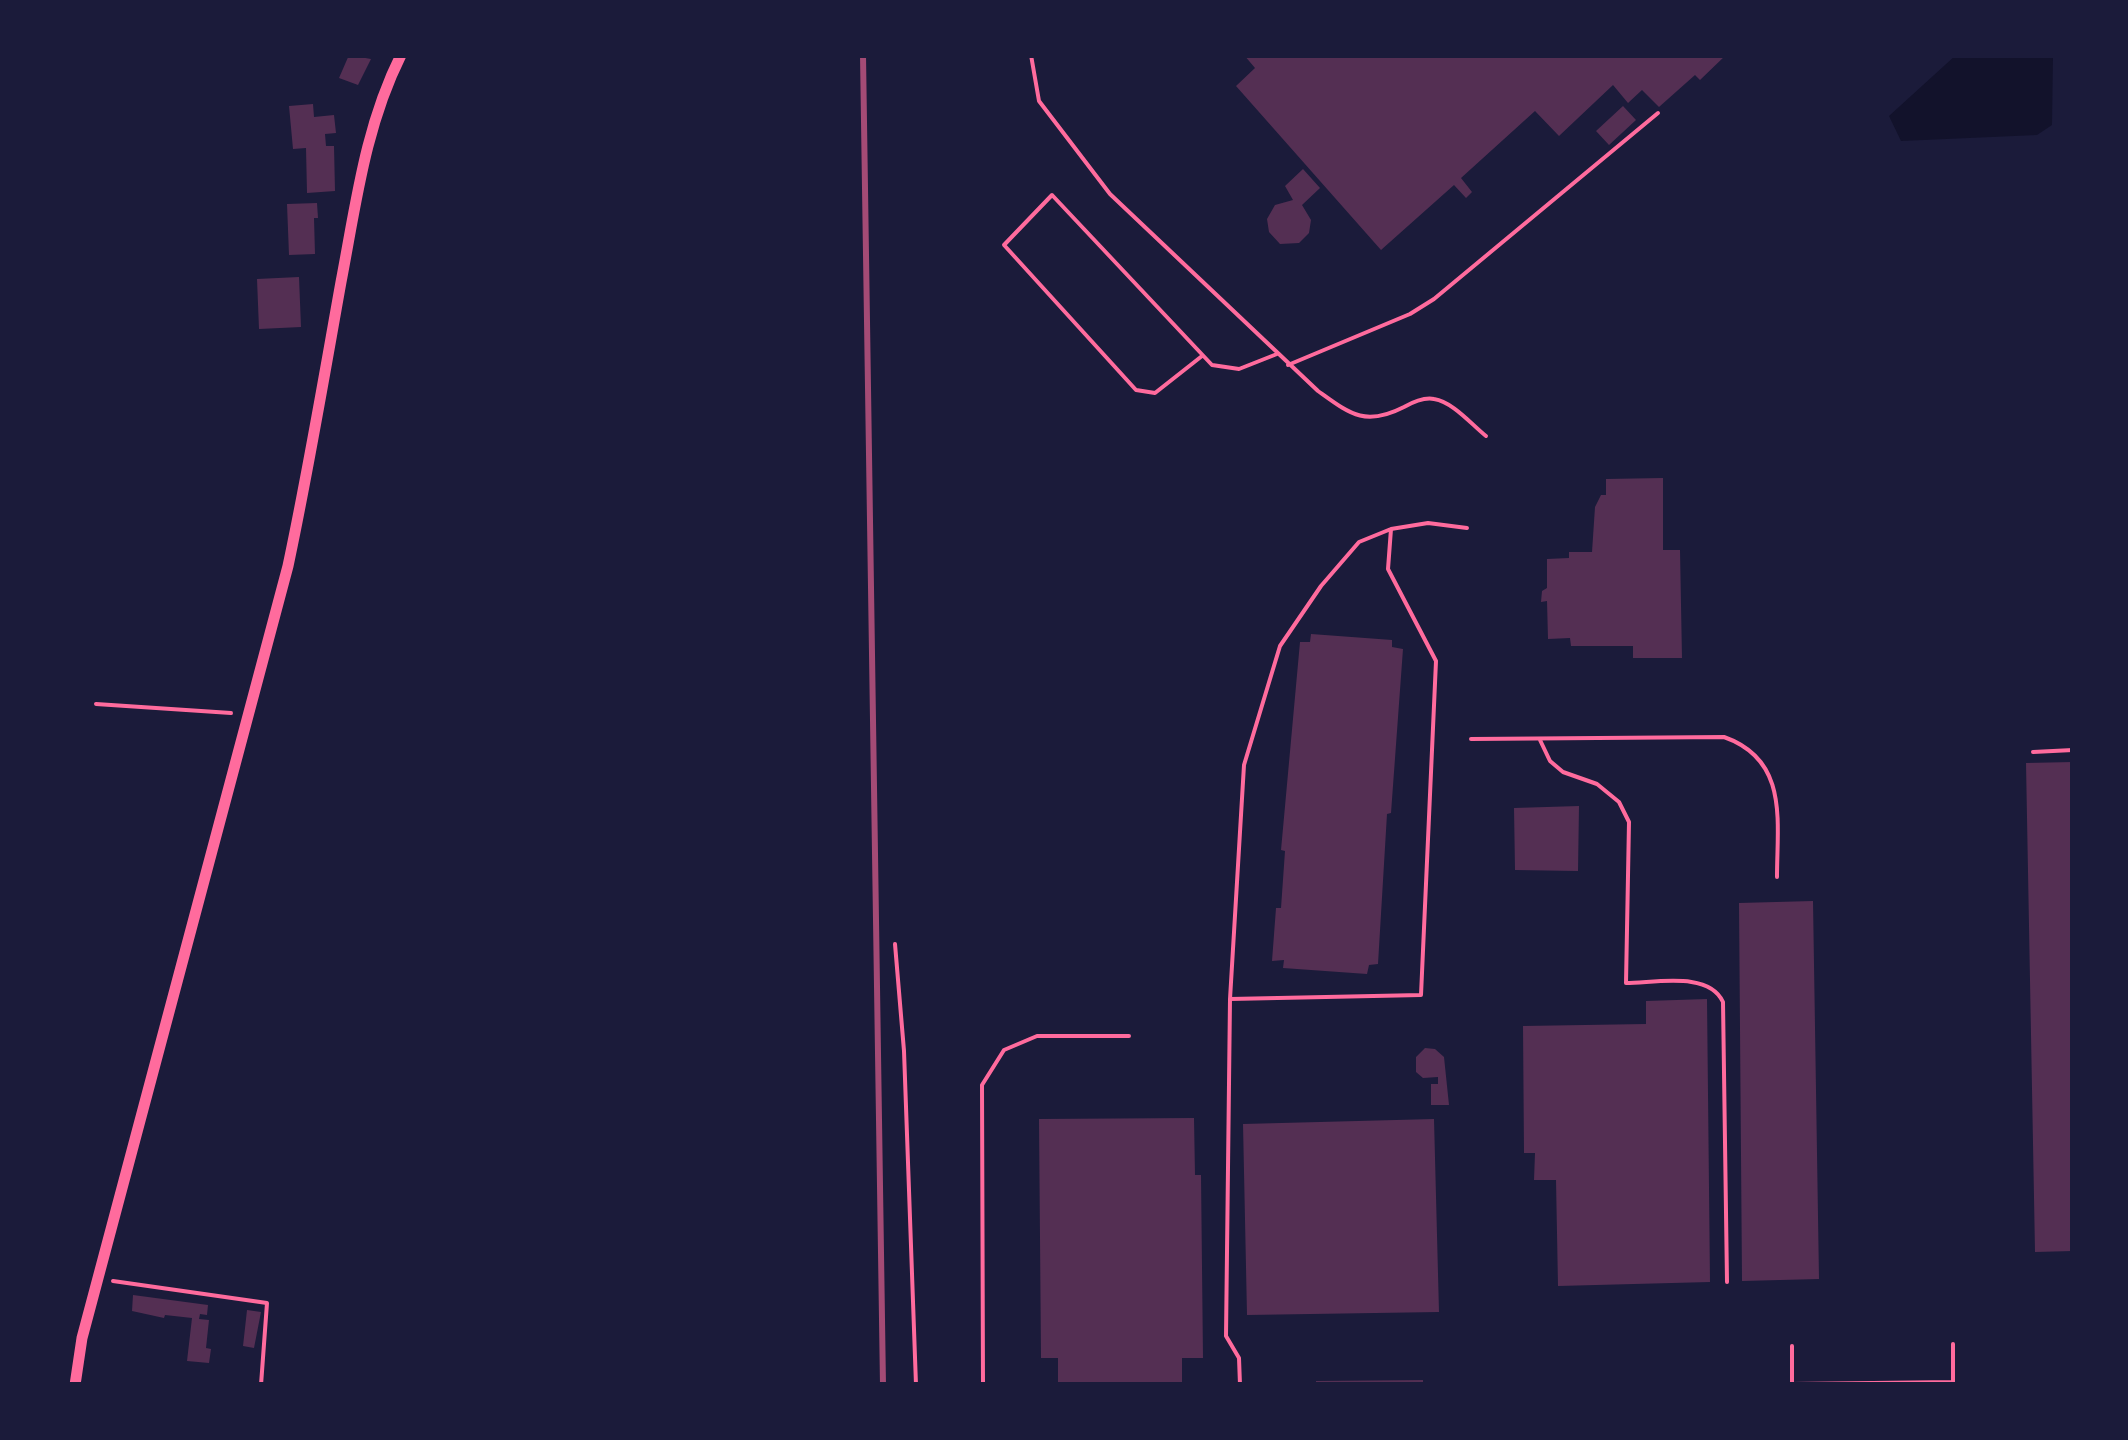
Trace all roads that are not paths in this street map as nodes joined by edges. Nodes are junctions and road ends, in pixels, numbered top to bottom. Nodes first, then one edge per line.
1 (401, 55) edge
2 (1030, 55) edge
3 (1658, 113) dead end
4 (1277, 354) junction
5 (1202, 356) junction
6 (1288, 365) junction
7 (1486, 436) dead end
8 (1392, 528) junction
9 (1466, 528) dead end
10 (1471, 739) dead end
11 (1540, 740) junction
12 (2073, 750) edge
13 (2033, 752) dead end
14 (1776, 877) dead end
15 (1230, 999) junction
16 (1130, 1036) dead end
17 (1727, 1282) dead end
18 (1953, 1344) dead end
19 (1792, 1346) dead end
20 (1953, 1383) edge
21 (74, 1385) edge
22 (983, 1385) edge
23 (1240, 1385) edge

1 - 21 street
2 - 4 lane
3 - 6 lane
4 - 5 lane
4 - 6 lane
5 - 5 lane
6 - 7 lane
8 - 9 lane
8 - 15 lane
8 - 15 lane
10 - 11 lane
11 - 14 lane
11 - 17 lane
12 - 13 lane
15 - 23 lane
16 - 22 lane
18 - 20 lane
19 - 20 lane

